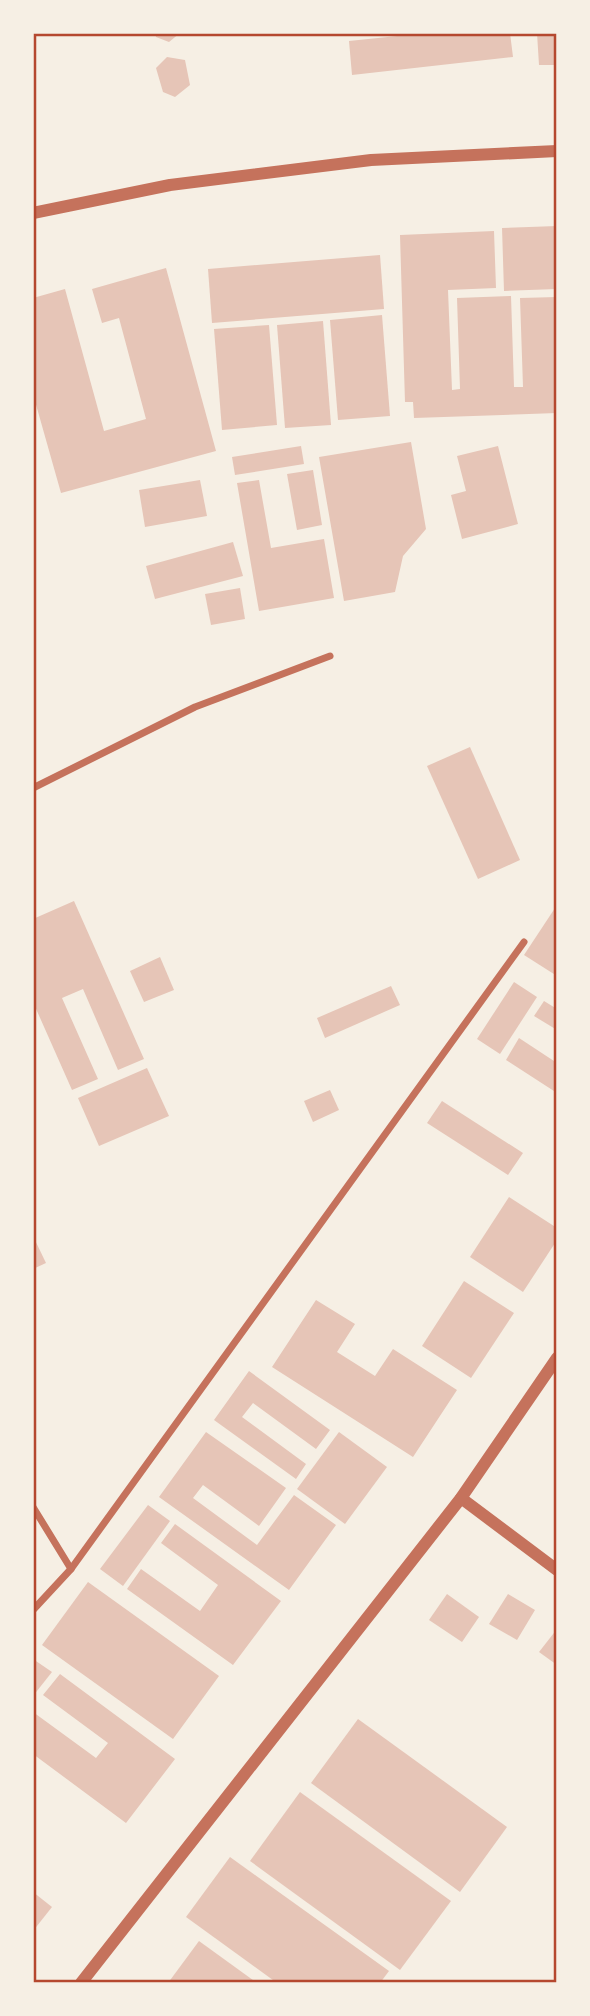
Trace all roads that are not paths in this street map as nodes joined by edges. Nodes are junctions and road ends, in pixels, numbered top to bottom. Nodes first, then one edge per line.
1 (557, 151) edge
2 (33, 213) edge
3 (330, 656) dead end
4 (33, 788) edge
5 (524, 942) dead end
6 (557, 1358) edge
7 (461, 1498) junction
8 (33, 1507) edge
9 (71, 1569) junction
10 (557, 1570) edge
11 (33, 1610) edge
12 (81, 1983) edge

1 - 2 street
3 - 4 street
5 - 9 street
6 - 7 street
7 - 10 street
7 - 12 street
8 - 9 street
9 - 11 street

